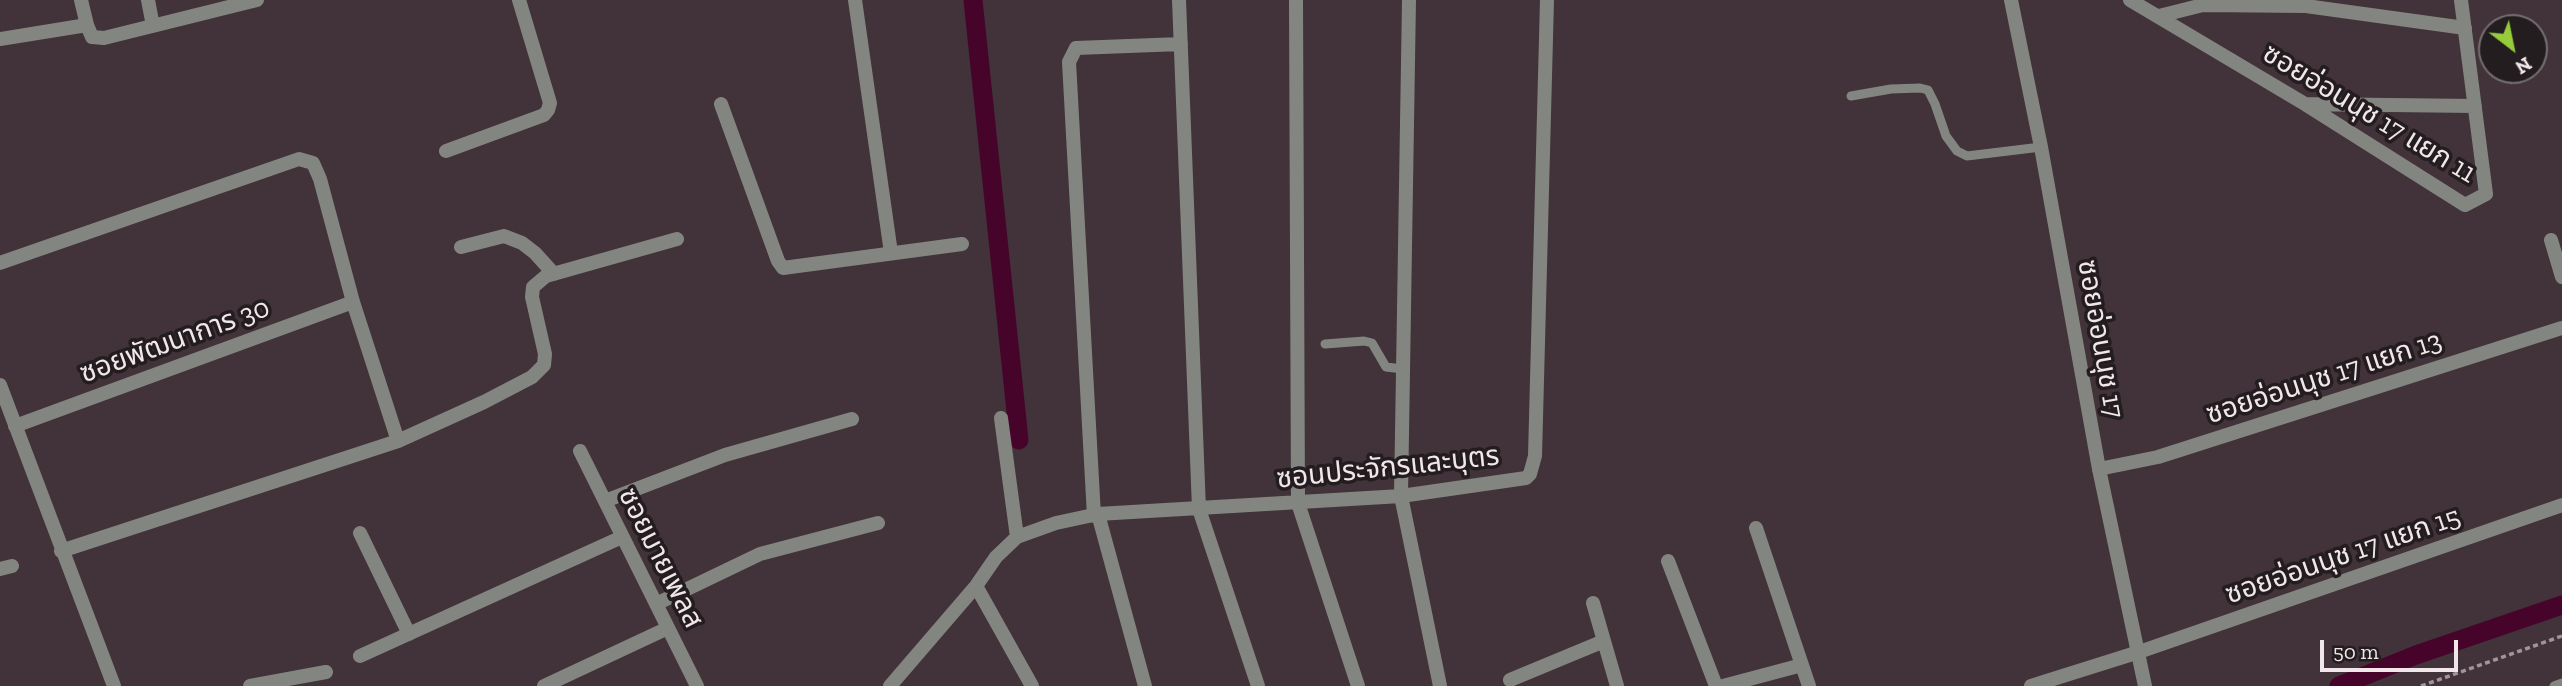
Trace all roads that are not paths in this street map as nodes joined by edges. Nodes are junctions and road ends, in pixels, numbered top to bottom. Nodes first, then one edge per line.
1 (81, 0) edge
2 (148, 0) edge
3 (257, 0) edge
4 (519, 0) edge
5 (855, 0) edge
6 (1180, 0) edge
7 (1296, 0) edge
8 (1409, 0) edge
9 (1547, 0) edge
10 (2011, 0) edge
11 (2130, 0) edge
12 (2461, 0) edge
13 (2160, 16) junction
14 (87, 25) junction
15 (153, 26) junction
16 (2465, 28) junction
17 (0, 39) edge
18 (1181, 44) junction
19 (1851, 96) dead end
20 (721, 104) dead end
21 (2305, 104) junction
22 (2475, 106) junction
23 (2041, 147) junction
24 (446, 152) dead end
25 (677, 239) dead end
26 (2551, 240) dead end
27 (962, 244) dead end
28 (461, 247) dead end
29 (891, 253) junction
30 (0, 263) edge
31 (554, 274) junction
32 (2562, 277) edge
33 (353, 302) junction
34 (2562, 328) edge
35 (1325, 344) dead end
36 (1403, 369) junction
37 (0, 385) edge
38 (1001, 418) dead end
39 (852, 419) dead end
40 (15, 426) junction
41 (398, 441) junction
42 (580, 451) dead end
43 (2099, 469) junction
44 (1401, 496) junction
45 (605, 501) junction
46 (1298, 503) junction
47 (2562, 505) edge
48 (1199, 509) junction
49 (1096, 515) junction
50 (878, 523) dead end
51 (1756, 528) dead end
52 (360, 533) dead end
53 (622, 537) junction
54 (1017, 537) junction
55 (61, 551) junction
56 (1668, 561) dead end
57 (976, 586) junction
58 (1593, 603) dead end
59 (656, 604) junction
60 (668, 628) junction
61 (408, 634) junction
62 (1604, 641) junction
63 (2139, 652) junction
64 (360, 656) dead end
65 (1802, 665) junction
66 (326, 672) dead end
67 (1510, 680) dead end
68 (2562, 683) edge
69 (114, 686) edge
70 (250, 686) edge
71 (544, 686) edge
72 (697, 686) edge
73 (890, 686) edge
74 (1031, 686) edge
75 (1145, 686) edge
76 (1258, 686) edge
77 (1358, 686) edge
78 (1440, 686) edge
79 (1617, 686) edge
80 (1716, 686) edge
81 (1723, 686) edge
82 (1809, 686) edge
83 (2031, 686) edge
84 (2146, 686) edge
85 (2554, 686) edge

1 - 14 street
2 - 15 street
3 - 15 street
4 - 24 street
5 - 29 street
6 - 18 street
7 - 46 street
8 - 36 street
9 - 44 street, ซอนประจักรและบุตร
10 - 23 street, ซอยอ่อนนุช 17
11 - 13 street, ซอยอ่อนนุช 17 แยก 11
12 - 16 street, ซอยอ่อนนุช 17 แยก 11
13 - 16 street
13 - 21 street, ซอยอ่อนนุช 17 แยก 11
14 - 15 street
14 - 17 street
16 - 22 street, ซอยอ่อนนุช 17 แยก 11
18 - 48 street
18 - 49 street
19 - 23 lane
20 - 29 street
21 - 22 street
21 - 22 street, ซอยอ่อนนุช 17 แยก 11
23 - 43 street, ซอยอ่อนนุช 17
25 - 31 street
26 - 32 street
27 - 29 street
28 - 31 street
30 - 33 street
31 - 41 street
33 - 40 street, ซอยพัฒนาการ 30
33 - 41 street
34 - 43 street, ซอยอ่อนนุช 17 แยก 13
35 - 36 lane
36 - 44 street
37 - 40 street
38 - 54 street
39 - 45 street
40 - 55 street
41 - 55 street
42 - 45 street, ซอยมายเพลส
43 - 63 street, ซอยอ่อนนุช 17
44 - 46 street, ซอนประจักรและบุตร
44 - 78 street
45 - 53 street, ซอยมายเพลส
46 - 48 street, ซอนประจักรและบุตร
46 - 77 street
47 - 63 street, ซอยอ่อนนุช 17 แยก 15
48 - 49 street, ซอนประจักรและบุตร
48 - 76 street
49 - 54 street, ซอนประจักรและบุตร
49 - 75 street
50 - 59 street
51 - 65 street
52 - 61 street
53 - 59 street, ซอยมายเพลส
53 - 61 street
54 - 57 street, ซอนประจักรและบุตร
55 - 69 street
56 - 80 street
57 - 73 street, ซอนประจักรและบุตร
57 - 74 street
58 - 62 street
59 - 60 street, ซอยมายเพลส
60 - 71 street
60 - 72 street, ซอยมายเพลส
61 - 64 street
62 - 67 street
62 - 79 street
63 - 83 street, ซอยอ่อนนุช 17 แยก 15
63 - 84 street, ซอยอ่อนนุช 17
65 - 81 street
65 - 82 street
66 - 70 street
68 - 85 lane

